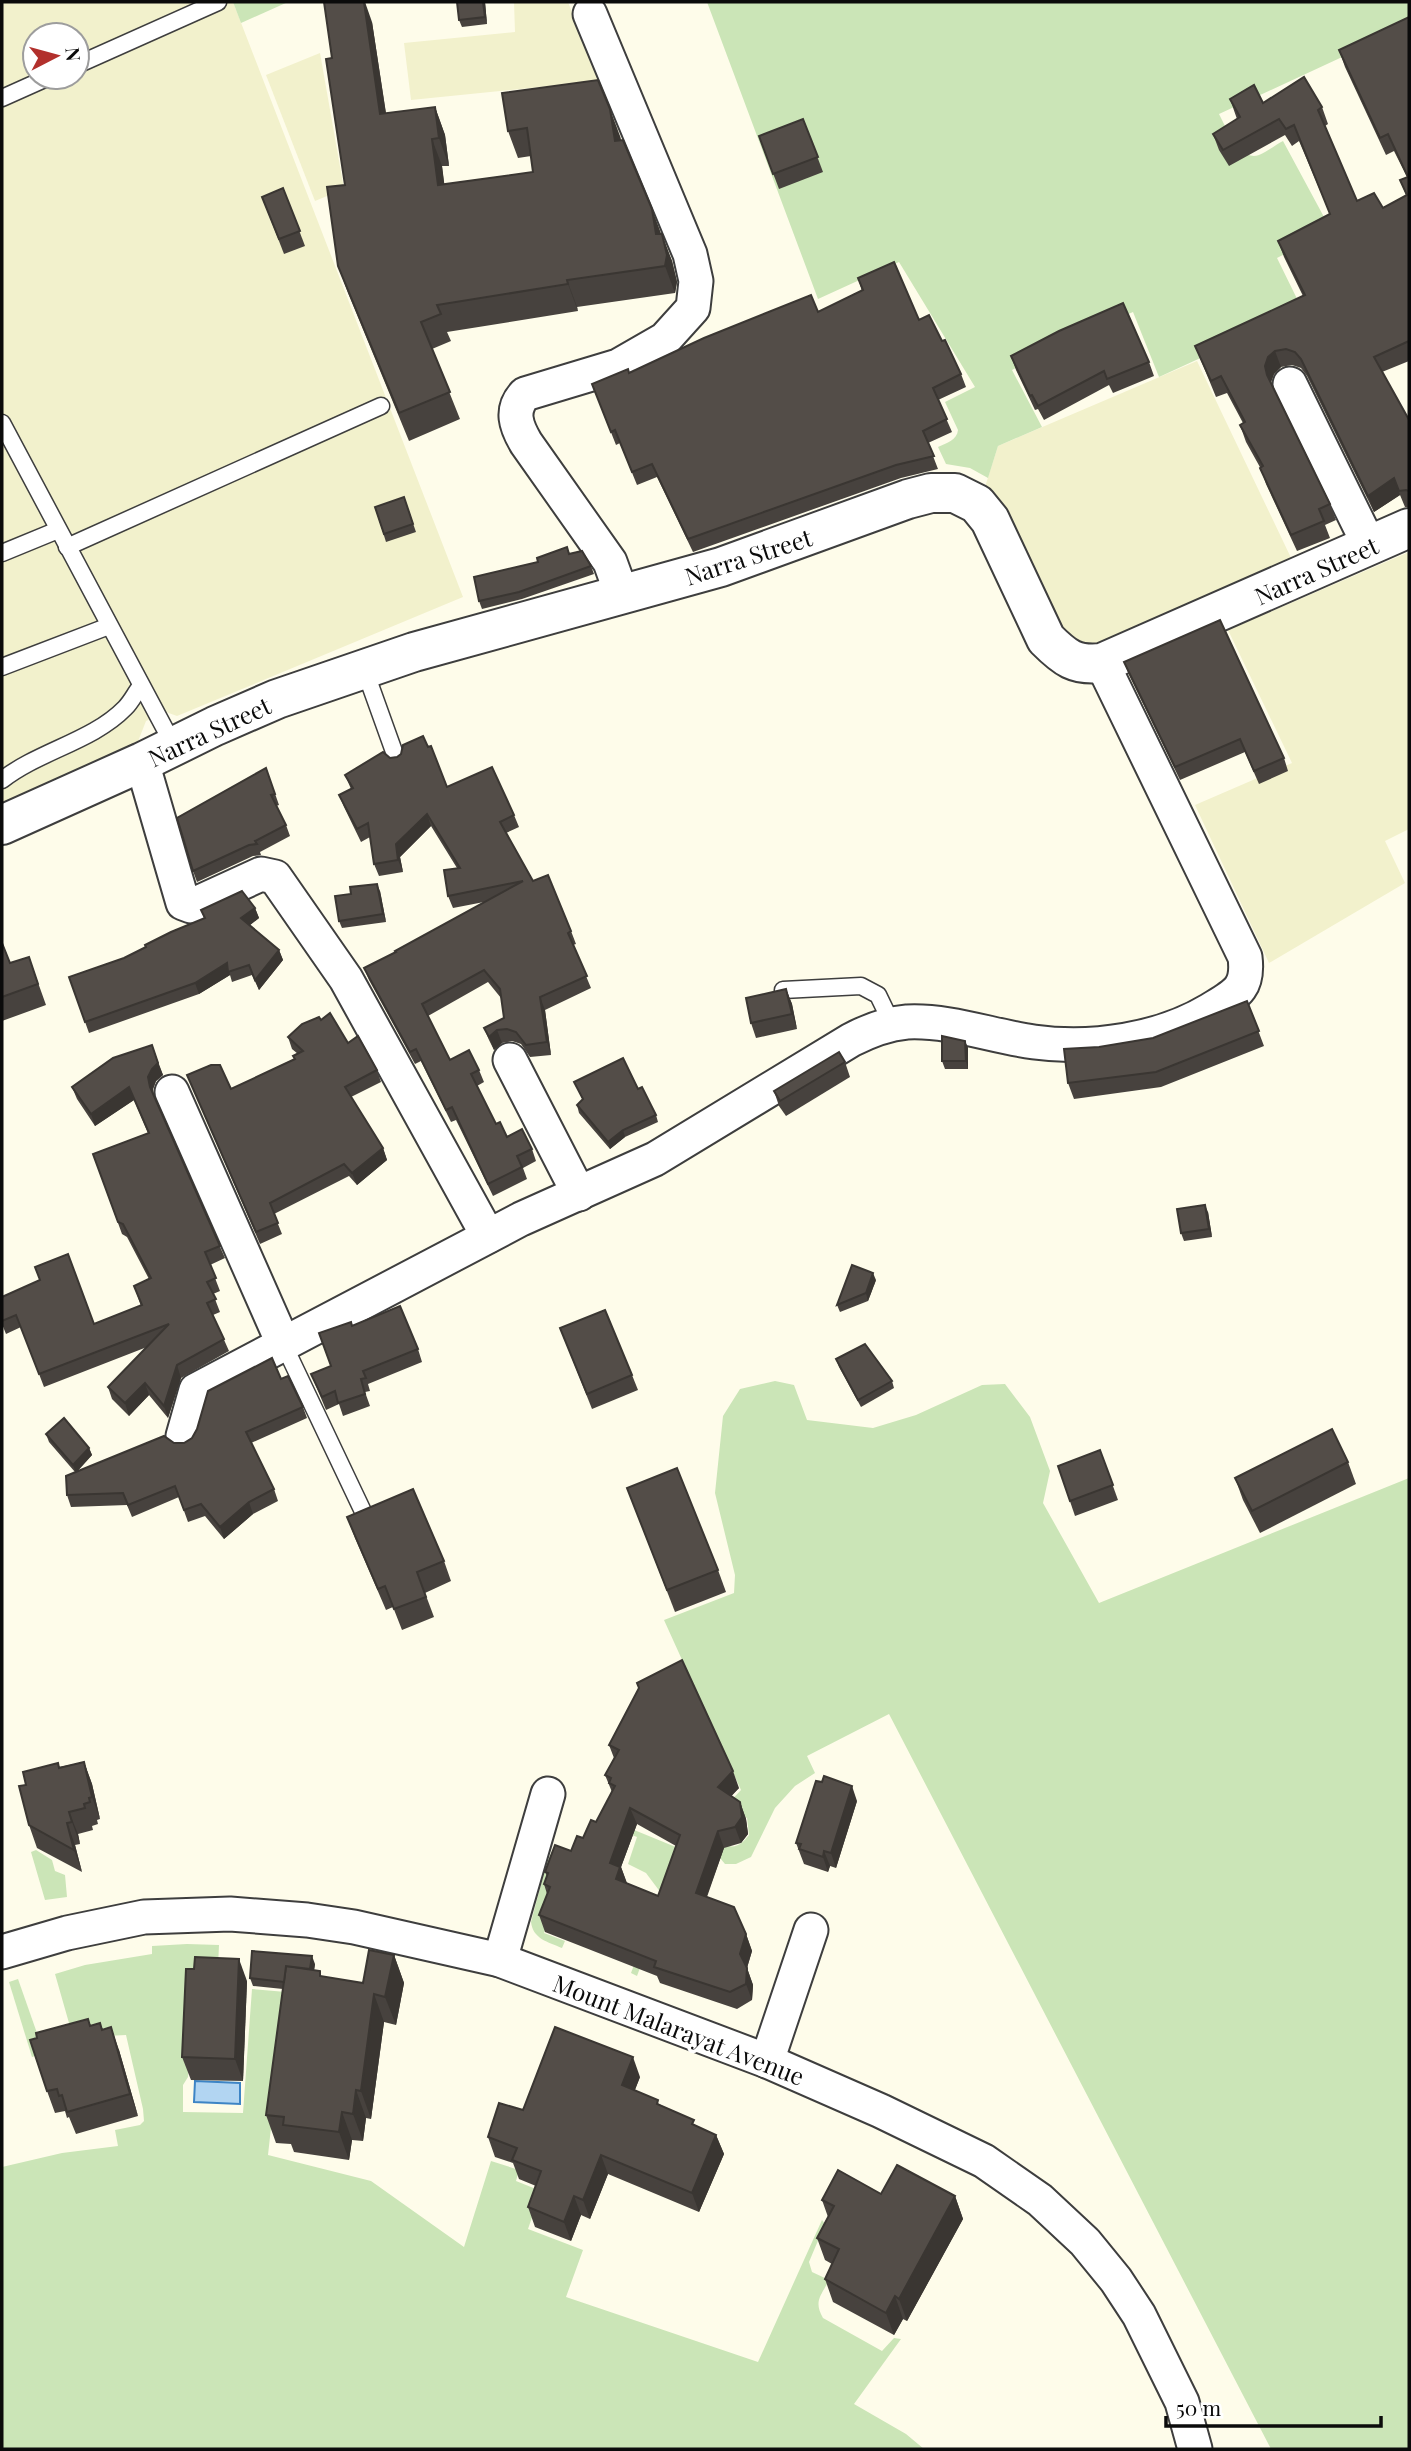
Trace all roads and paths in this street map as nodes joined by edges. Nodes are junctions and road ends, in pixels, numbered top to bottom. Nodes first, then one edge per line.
1 (218, 2) edge
2 (590, 14) dead end
3 (91, 59) edge
4 (21, 90) edge
5 (2, 98) edge
6 (1290, 384) dead end
7 (381, 406) dead end
8 (2, 423) edge
9 (1409, 528) edge
10 (58, 530) junction
11 (67, 547) junction
12 (1370, 547) junction
13 (2, 552) edge
14 (622, 595) junction
15 (109, 626) junction
16 (1102, 663) junction
17 (2, 667) edge
18 (364, 668) junction
19 (141, 686) junction
20 (158, 754) junction
21 (397, 760) edge
22 (2, 780) edge
23 (2, 825) edge
24 (783, 990) edge
25 (892, 1024) junction
26 (510, 1060) dead end
27 (172, 1092) dead end
28 (579, 1194) junction
29 (488, 1236) junction
30 (283, 1343) junction
31 (183, 1436) dead end
32 (368, 1522) edge
33 (548, 1794) dead end
34 (811, 1930) dead end
35 (2, 1951) edge
36 (499, 1960) junction
37 (767, 2061) junction
38 (1195, 2449) edge

1 - 3 lane
2 - 14 street
4 - 5 lane
6 - 12 street
7 - 11 lane
8 - 10 lane
9 - 12 street, Narra Street
10 - 11 lane
10 - 13 lane
11 - 15 lane
12 - 16 street, Narra Street
14 - 16 street, Narra Street
14 - 18 street, Narra Street
15 - 17 lane
15 - 19 lane
16 - 25 street
18 - 20 street, Narra Street
18 - 21 lane
19 - 20 lane
19 - 22 lane
20 - 23 street, Narra Street
20 - 29 street
24 - 25 lane
25 - 28 street
26 - 28 street
27 - 30 street
28 - 29 street
29 - 30 street
30 - 31 street
30 - 32 lane
33 - 36 street
34 - 37 street
35 - 36 street, Mount Malarayat Avenue
36 - 37 street, Mount Malarayat Avenue
37 - 38 street, Mount Malarayat Avenue

